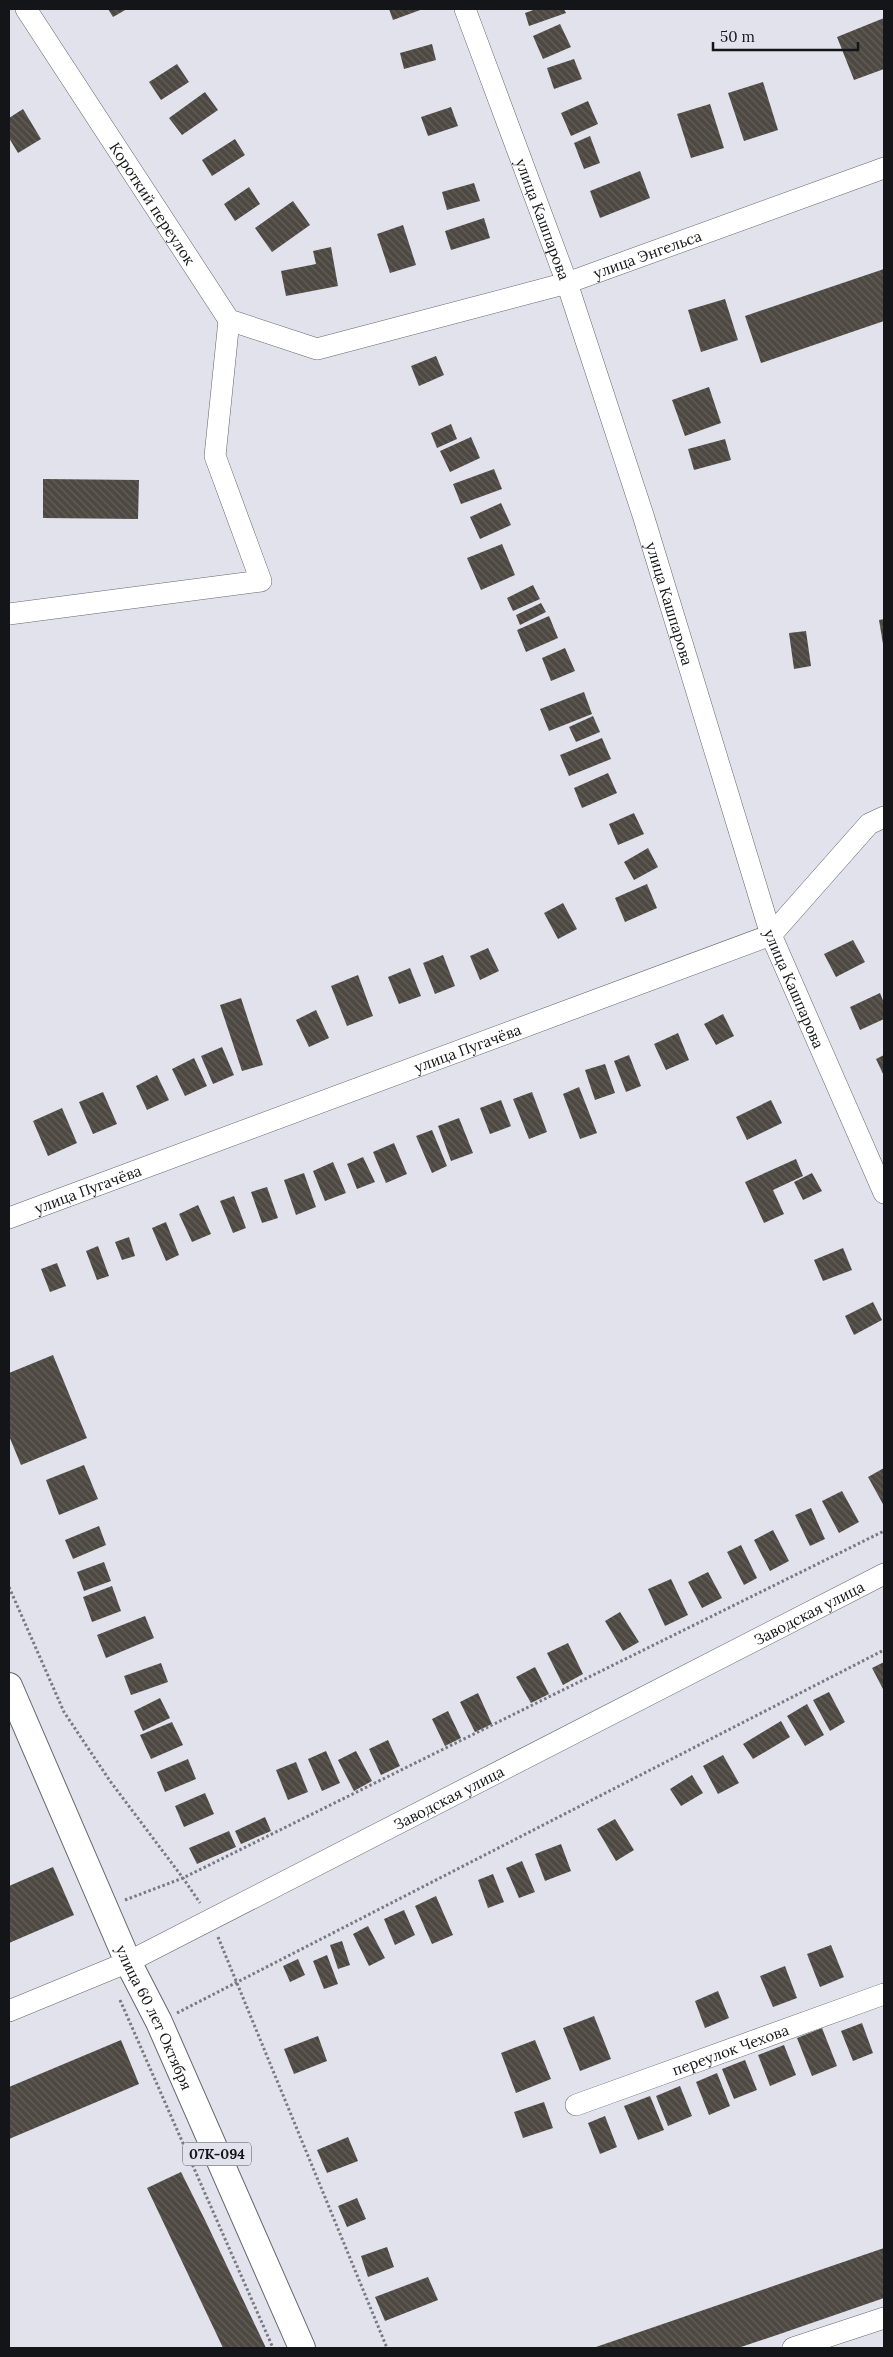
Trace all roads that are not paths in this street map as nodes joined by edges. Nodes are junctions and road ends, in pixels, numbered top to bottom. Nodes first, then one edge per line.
1 (26, 9) edge
2 (465, 9) edge
3 (884, 168) edge
4 (567, 282) junction
5 (229, 320) junction
6 (9, 614) edge
7 (884, 817) edge
8 (771, 935) junction
9 (884, 1193) edge
10 (9, 1218) edge
11 (884, 1574) edge
12 (9, 1686) edge
13 (117, 1966) junction
14 (884, 1994) edge
15 (9, 2011) edge
16 (576, 2105) dead end
17 (884, 2318) edge
18 (302, 2348) edge
19 (793, 2348) edge

1 - 5 street, Короткий переулок
2 - 4 street, улица Кашпарова
3 - 4 street, улица Энгельса
4 - 5 street, улица Энгельса
4 - 8 street, улица Кашпарова
5 - 6 street
7 - 8 street, улица Пугачёва
8 - 9 street, улица Кашпарова
8 - 10 street, улица Пугачёва
11 - 13 street, Заводская улица
12 - 13 main road, улица 60 лет Октября
13 - 15 street, Заводская улица
13 - 18 main road, улица 60 лет Октября / 07К-094
14 - 16 street, переулок Чехова
17 - 19 street

